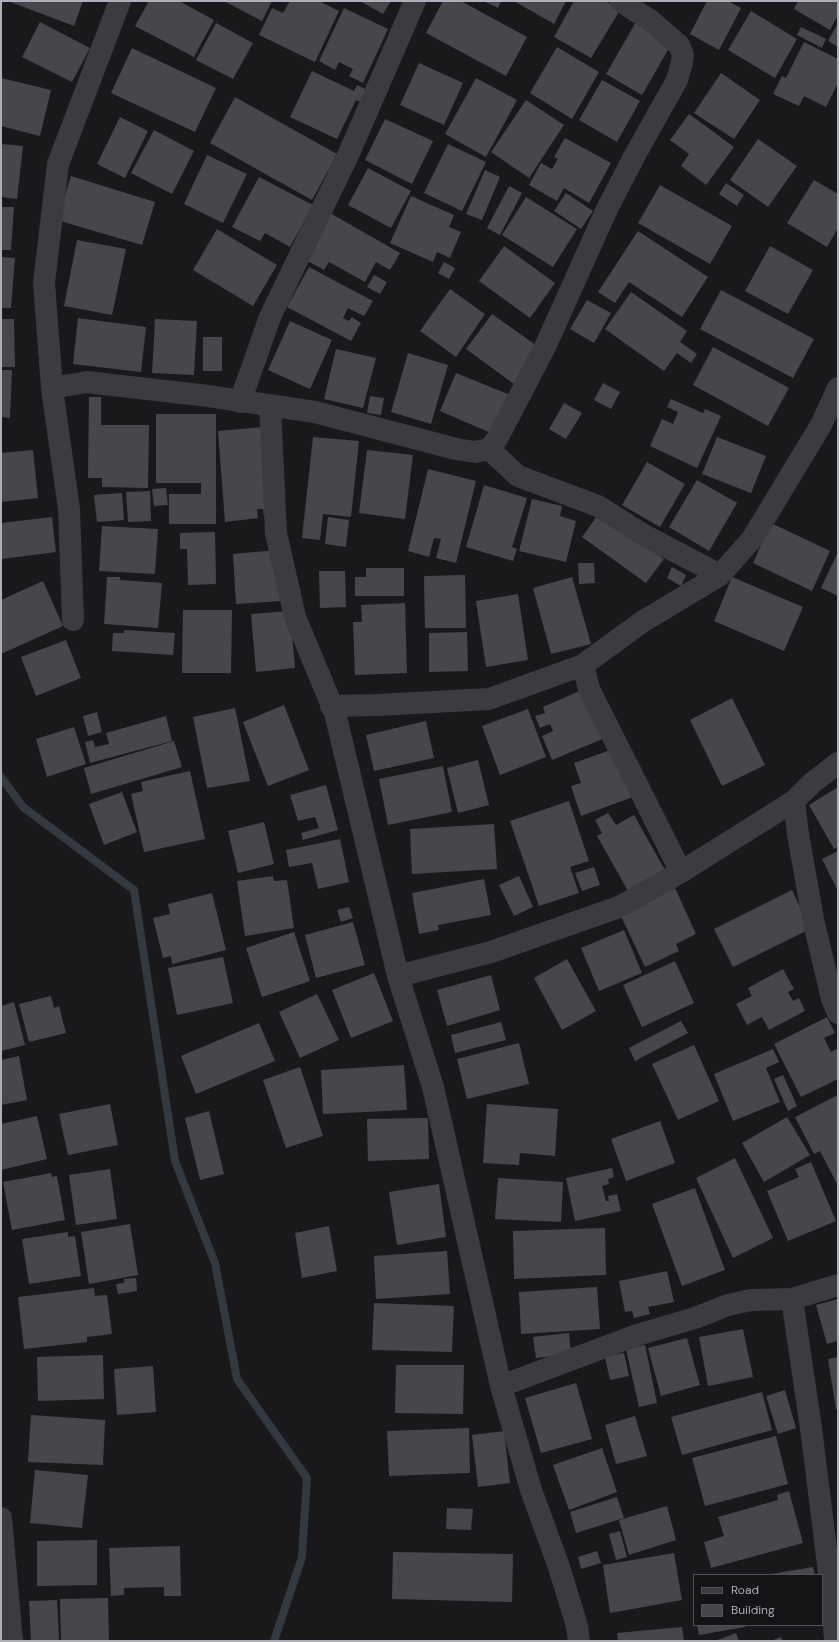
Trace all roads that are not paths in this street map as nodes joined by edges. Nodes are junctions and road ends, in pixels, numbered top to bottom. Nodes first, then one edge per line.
1 (120, 1) edge
2 (415, 1) edge
3 (620, 1) edge
4 (52, 388) junction
5 (838, 388) edge
6 (240, 402) junction
7 (270, 405) junction
8 (489, 449) junction
9 (720, 575) junction
10 (73, 620) dead end
11 (583, 665) junction
12 (332, 706) junction
13 (838, 763) edge
14 (794, 801) junction
15 (681, 872) junction
16 (398, 976) junction
17 (838, 1013) edge
18 (838, 1285) edge
19 (792, 1299) junction
20 (501, 1386) junction
21 (1, 1518) edge
22 (12, 1641) edge
23 (579, 1641) edge
24 (835, 1641) edge

1 - 4 street
2 - 6 street
3 - 8 street
4 - 6 street
4 - 10 street
5 - 9 street
6 - 7 street
7 - 8 street
7 - 12 street
8 - 9 street
9 - 11 street
11 - 12 street
11 - 15 street
12 - 16 street
13 - 14 street
14 - 15 street
14 - 17 street
15 - 16 street
16 - 20 street
18 - 19 street
19 - 20 street
19 - 24 street
20 - 23 street
21 - 22 street

